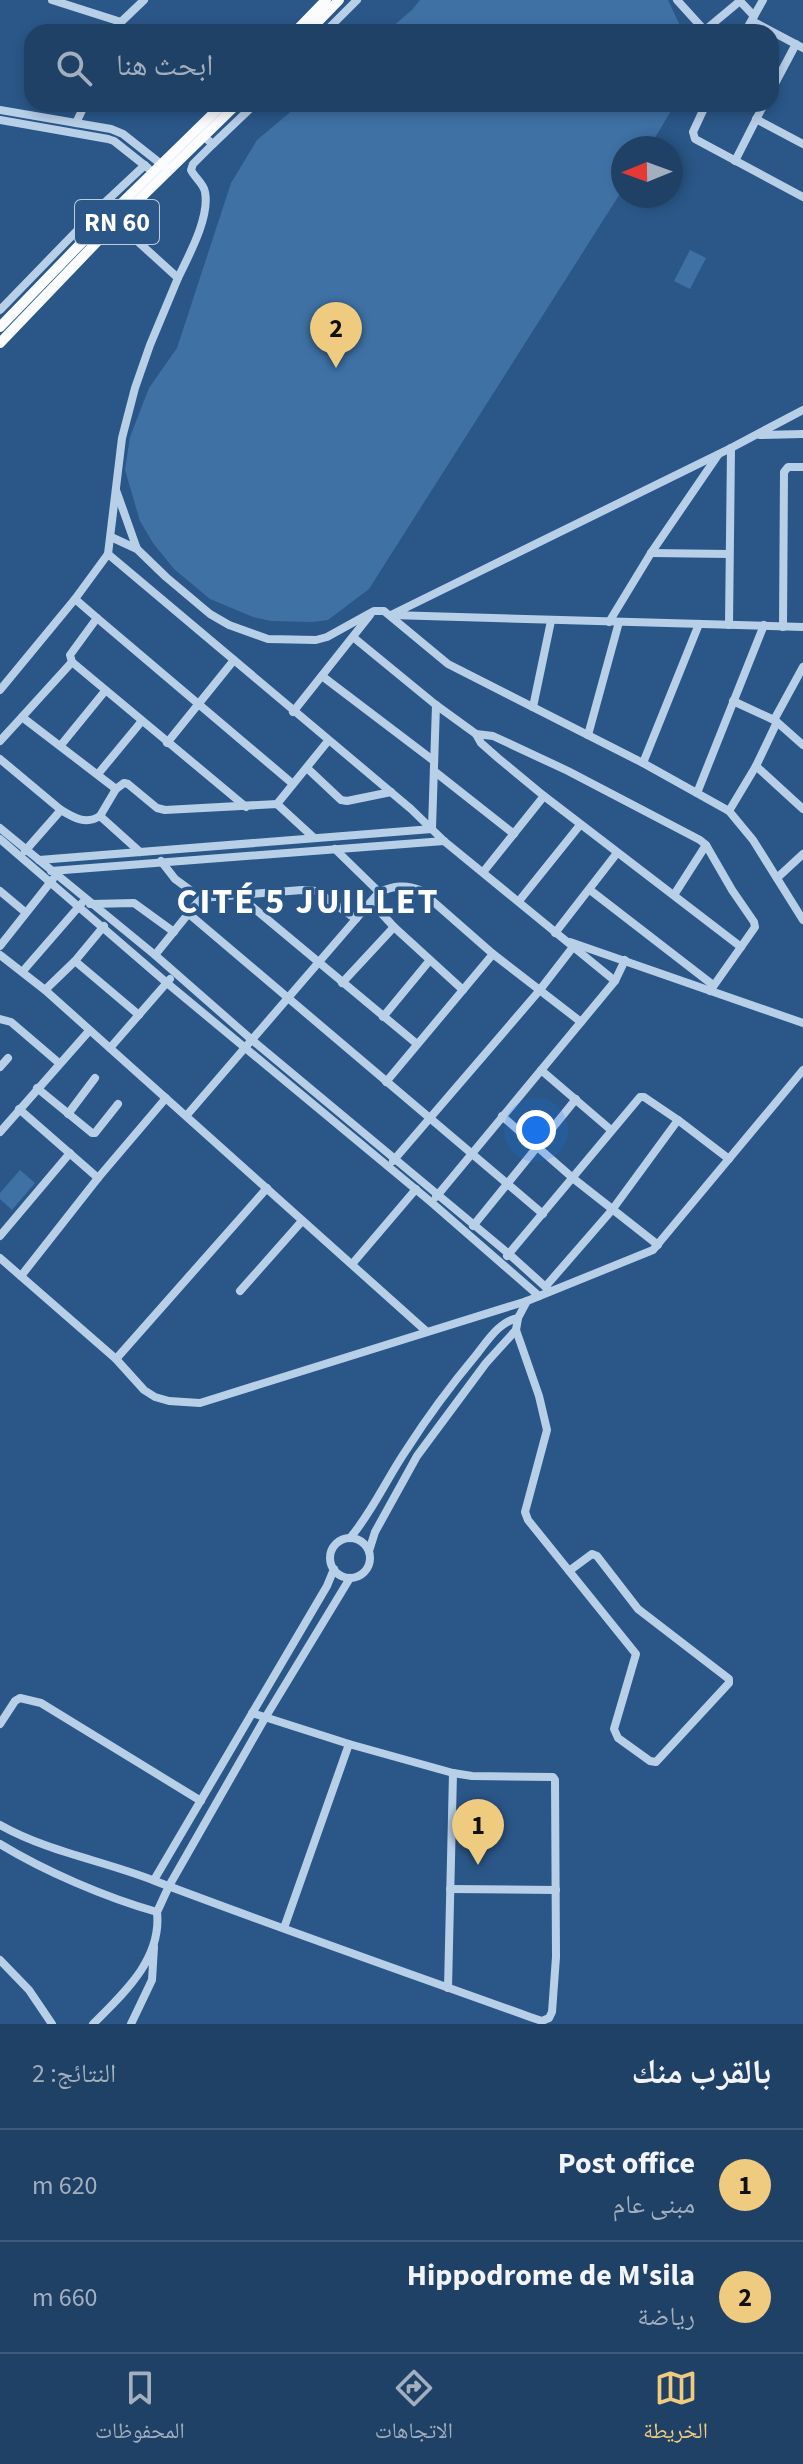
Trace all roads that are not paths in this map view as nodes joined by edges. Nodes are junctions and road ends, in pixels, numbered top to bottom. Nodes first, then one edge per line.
1 (52, 0) edge
2 (144, 0) edge
3 (326, 0) edge
4 (339, 0) edge
5 (357, 0) edge
6 (677, 0) edge
7 (739, 0) edge
8 (763, 0) edge
9 (753, 18) junction
10 (121, 22) joint
11 (303, 24) edge
12 (316, 24) edge
13 (333, 24) edge
14 (699, 24) edge
15 (713, 24) edge
16 (750, 24) edge
17 (763, 24) edge
18 (779, 34) edge
19 (799, 46) edge
20 (779, 78) edge
21 (0, 110) edge
22 (81, 112) edge
23 (215, 112) edge
24 (231, 112) edge
25 (245, 112) edge
26 (702, 112) edge
27 (760, 112) edge
28 (756, 119) junction
29 (0, 120) edge
30 (76, 123) junction
31 (802, 140) edge
32 (209, 141) junction
33 (735, 161) junction
34 (158, 170) junction
35 (803, 197) edge
36 (113, 218) junction
37 (178, 278) junction
38 (0, 310) edge
39 (0, 327) edge
40 (0, 343) edge
41 (803, 410) edge
42 (803, 434) edge
43 (758, 435) junction
44 (731, 448) junction
45 (718, 454) junction
46 (803, 467) edge
47 (116, 489) junction
48 (111, 537) junction
49 (137, 549) junction
50 (651, 553) junction
51 (108, 554) junction
52 (729, 554) junction
53 (75, 599) junction
54 (374, 611) junction
55 (391, 615) junction
56 (97, 618) junction
57 (551, 621) junction
58 (614, 622) junction
59 (699, 624) junction
60 (729, 625) junction
61 (764, 625) junction
62 (783, 627) junction
63 (803, 627) edge
64 (353, 637) junction
65 (234, 660) junction
66 (72, 662) junction
67 (803, 667) edge
68 (322, 676) junction
69 (0, 690) edge
70 (105, 691) junction
71 (733, 701) junction
72 (199, 704) junction
73 (436, 705) junction
74 (533, 707) junction
75 (293, 712) junction
76 (22, 717) junction
77 (776, 721) junction
78 (141, 722) junction
79 (476, 734) junction
80 (588, 735) junction
81 (0, 741) edge
82 (328, 741) junction
83 (167, 743) junction
84 (61, 745) junction
85 (803, 745) edge
86 (0, 759) edge
87 (434, 761) junction
88 (643, 763) junction
89 (756, 766) junction
90 (307, 768) junction
91 (434, 771) junction
92 (98, 774) junction
93 (293, 784) junction
94 (116, 789) junction
95 (391, 792) junction
96 (697, 793) junction
97 (544, 796) junction
98 (277, 804) junction
99 (246, 807) junction
100 (803, 809) edge
101 (61, 810) junction
102 (729, 811) junction
103 (100, 816) junction
104 (580, 825) junction
105 (0, 828) edge
106 (432, 829) junction
107 (514, 834) junction
108 (326, 836) junction
109 (313, 837) junction
110 (0, 839) edge
111 (444, 841) junction
112 (706, 845) junction
113 (331, 849) junction
114 (152, 851) junction
115 (140, 852) junction
116 (24, 853) junction
117 (617, 853) junction
118 (803, 854) edge
119 (39, 860) junction
120 (156, 861) junction
121 (484, 871) junction
122 (53, 876) junction
123 (777, 878) junction
124 (590, 890) junction
125 (0, 891) edge
126 (379, 892) junction
127 (238, 895) junction
128 (674, 895) junction
129 (201, 898) junction
130 (519, 901) junction
131 (85, 903) junction
132 (372, 903) junction
133 (25, 912) junction
134 (189, 914) junction
135 (356, 919) junction
136 (803, 919) edge
137 (106, 923) junction
138 (394, 927) junction
139 (174, 932) junction
140 (555, 933) junction
141 (569, 944) junction
142 (0, 946) edge
143 (741, 947) junction
144 (493, 954) junction
145 (0, 955) edge
146 (155, 955) junction
147 (430, 960) junction
148 (625, 960) junction
149 (75, 961) junction
150 (318, 963) junction
151 (23, 971) junction
152 (176, 973) junction
153 (615, 981) junction
154 (167, 983) junction
155 (342, 983) junction
156 (712, 988) junction
157 (45, 990) junction
158 (463, 990) junction
159 (539, 991) junction
160 (288, 997) junction
161 (139, 1015) junction
162 (383, 1017) junction
163 (0, 1019) edge
164 (581, 1022) junction
165 (803, 1023) edge
166 (89, 1031) junction
167 (249, 1044) junction
168 (417, 1044) junction
169 (110, 1048) junction
170 (8, 1058) dead end
171 (59, 1063) junction
172 (0, 1067) edge
173 (541, 1070) junction
174 (803, 1070) edge
175 (95, 1078) dead end
176 (386, 1082) junction
177 (37, 1088) junction
178 (166, 1098) junction
179 (576, 1099) junction
180 (118, 1104) dead end
181 (19, 1109) junction
182 (68, 1114) junction
183 (187, 1115) junction
184 (502, 1116) junction
185 (430, 1119) junction
186 (678, 1120) junction
187 (611, 1130) junction
188 (0, 1132) edge
189 (538, 1146) junction
190 (70, 1153) junction
191 (472, 1153) junction
192 (729, 1159) junction
193 (392, 1163) junction
194 (98, 1178) junction
195 (574, 1179) junction
196 (509, 1183) junction
197 (267, 1188) junction
198 (416, 1189) junction
199 (434, 1198) junction
200 (612, 1210) junction
201 (543, 1214) junction
202 (302, 1221) junction
203 (474, 1224) junction
204 (467, 1233) junction
205 (0, 1236) edge
206 (658, 1245) junction
207 (509, 1254) junction
208 (0, 1258) edge
209 (353, 1263) junction
210 (502, 1263) junction
211 (21, 1276) junction
212 (548, 1289) junction
213 (240, 1291) dead end
214 (539, 1296) junction
215 (527, 1301) junction
216 (518, 1318) junction
217 (516, 1330) junction
218 (426, 1331) junction
219 (116, 1359) junction
220 (350, 1538) junction
221 (369, 1551) junction
222 (334, 1569) junction
223 (569, 1571) junction
224 (350, 1578) junction
225 (252, 1713) junction
226 (265, 1718) junction
227 (0, 1724) edge
228 (349, 1744) junction
229 (453, 1773) junction
230 (201, 1801) junction
231 (0, 1825) edge
232 (0, 1844) edge
233 (154, 1880) junction
234 (169, 1886) junction
235 (450, 1889) junction
236 (556, 1890) junction
237 (157, 1912) junction
238 (284, 1928) junction
239 (154, 1947) junction
240 (0, 1960) edge
241 (448, 1988) junction
242 (52, 2024) edge
243 (93, 2024) edge
244 (131, 2024) edge

1 - 10 street
2 - 10 street
3 - 11 main road
4 - 12 main road
5 - 13 street
6 - 14 street
7 - 9 street
7 - 15 street
8 - 9 street
9 - 16 street
9 - 17 street
18 - 19 street
19 - 20 street
21 - 30 street
22 - 30 street
23 - 34 main road, RN 60
24 - 32 main road, RN 60
25 - 32 street
26 - 33 street
27 - 28 street
28 - 31 street
28 - 33 street
29 - 34 street
30 - 34 street
32 - 34 main road, RN 60
32 - 37 street
33 - 35 street
34 - 36 main road, RN 60
34 - 38 street
36 - 37 street
36 - 39 main road, RN 60
36 - 40 main road, RN 60
37 - 47 street
41 - 43 street
42 - 43 street
43 - 44 street
44 - 45 street
44 - 52 street
45 - 50 street
45 - 55 street
46 - 62 street
47 - 48 street
47 - 49 street
48 - 49 street
48 - 51 street
49 - 54 street
50 - 52 street
50 - 58 street
51 - 53 street
51 - 65 street
52 - 60 street
53 - 56 street
53 - 69 street
54 - 55 street
54 - 64 street
55 - 57 street
55 - 74 street
56 - 66 street
56 - 72 street
57 - 58 street
57 - 74 street
58 - 59 street
58 - 80 street
59 - 60 street
59 - 88 street
60 - 61 street
61 - 62 street
61 - 71 street
62 - 63 street
64 - 68 street
64 - 73 street
65 - 72 street
65 - 75 street
66 - 70 street
66 - 76 street
67 - 77 street
68 - 75 street
68 - 87 street
70 - 78 street
70 - 84 street
71 - 77 street
71 - 96 street
72 - 83 street
72 - 93 street
73 - 79 street
73 - 87 street
74 - 80 street
75 - 82 street
76 - 81 street
76 - 84 street
77 - 85 street
77 - 89 street
78 - 83 street
78 - 92 street
79 - 97 street
79 - 112 street
80 - 88 street
82 - 90 street
82 - 95 street
83 - 99 street
84 - 92 street
86 - 101 street
87 - 91 street
88 - 96 street
89 - 100 street
89 - 102 street
90 - 93 street
90 - 95 street
91 - 106 street
91 - 107 street
92 - 94 street
93 - 98 street
94 - 99 street
94 - 103 street
95 - 106 street
96 - 102 street
97 - 104 street
97 - 107 street
98 - 99 street
98 - 109 street
101 - 103 street
101 - 116 street
102 - 123 street
103 - 115 street
104 - 117 street
104 - 130 street
105 - 116 street
106 - 108 street
106 - 111 street
107 - 121 street
108 - 109 street
108 - 113 street
109 - 114 street
110 - 116 street
111 - 113 street
111 - 121 street
112 - 128 street
112 - 143 street
113 - 120 street
113 - 126 street
114 - 115 street
114 - 120 street
115 - 119 street
116 - 119 street
116 - 122 street
117 - 124 street
117 - 128 street
118 - 123 street
119 - 122 street
120 - 122 street
120 - 129 street
121 - 130 street
122 - 131 street
122 - 133 street
123 - 136 street
124 - 140 street
124 - 156 street
125 - 133 street
126 - 132 street
126 - 144 street
127 - 129 street
127 - 135 street
127 - 150 street
128 - 143 street
129 - 134 street
130 - 140 street
131 - 137 street
131 - 139 street
131 - 151 street
132 - 135 street
132 - 138 street
133 - 142 street
134 - 139 street
134 - 160 street
135 - 150 street
137 - 146 street
137 - 149 street
137 - 154 street
138 - 147 street
138 - 155 street
139 - 146 street
140 - 141 street
141 - 148 street
141 - 153 street
141 - 159 street
143 - 156 street
144 - 158 street
144 - 159 street
145 - 151 street
146 - 152 street
147 - 158 street
147 - 162 street
148 - 153 street
148 - 156 street
149 - 157 street
149 - 161 street
150 - 155 street
150 - 160 street
151 - 157 street
152 - 154 street
152 - 167 street
153 - 164 street
154 - 161 street
154 - 167 street
155 - 162 street
156 - 165 street
157 - 166 street
158 - 168 street
159 - 164 street
159 - 185 street
160 - 167 street
160 - 176 street
161 - 169 street
162 - 168 street
163 - 171 street
164 - 173 street
166 - 169 street
166 - 171 street
167 - 183 street
167 - 193 street
168 - 176 street
169 - 178 street
170 - 172 street
171 - 177 street
173 - 179 street
173 - 184 street
174 - 192 street
175 - 182 street
176 - 185 street
177 - 181 street
177 - 182 street
178 - 183 street
178 - 194 street
179 - 187 street
179 - 189 street
180 - 182 street
181 - 188 street
181 - 190 street
183 - 197 street
184 - 189 street
184 - 191 street
185 - 191 street
185 - 193 street
186 - 187 street
186 - 192 street
186 - 200 street
187 - 195 street
189 - 195 street
189 - 196 street
190 - 194 street
190 - 205 street
191 - 196 street
191 - 199 street
192 - 206 street
193 - 198 street
193 - 199 street
194 - 211 street
195 - 200 street
195 - 201 street
196 - 201 street
196 - 203 street
197 - 202 street
197 - 219 street
198 - 199 street
198 - 209 street
199 - 203 street
199 - 204 street
200 - 206 street
200 - 212 street
201 - 207 street
202 - 209 street
202 - 213 street
203 - 204 street
203 - 207 street
204 - 210 street
206 - 212 street
207 - 210 street
207 - 212 street
208 - 211 street
209 - 218 street
210 - 214 street
211 - 219 street
212 - 214 street
214 - 215 street
215 - 216 street
215 - 218 street
216 - 217 street
216 - 220 street
217 - 221 street
217 - 223 street
218 - 219 street
220 - 221 street
220 - 222 street
221 - 224 street
222 - 224 street
222 - 225 street
223 - 223 street
224 - 226 street
225 - 226 street
225 - 230 street
226 - 228 street
226 - 234 street
227 - 230 street
228 - 229 street
228 - 238 street
229 - 235 street
229 - 236 street
230 - 233 street
231 - 233 street
232 - 237 street
233 - 234 street
234 - 237 street
234 - 238 street
235 - 236 street
235 - 241 street
236 - 241 street
237 - 239 street
238 - 241 street
239 - 243 street
239 - 244 street
240 - 242 street

